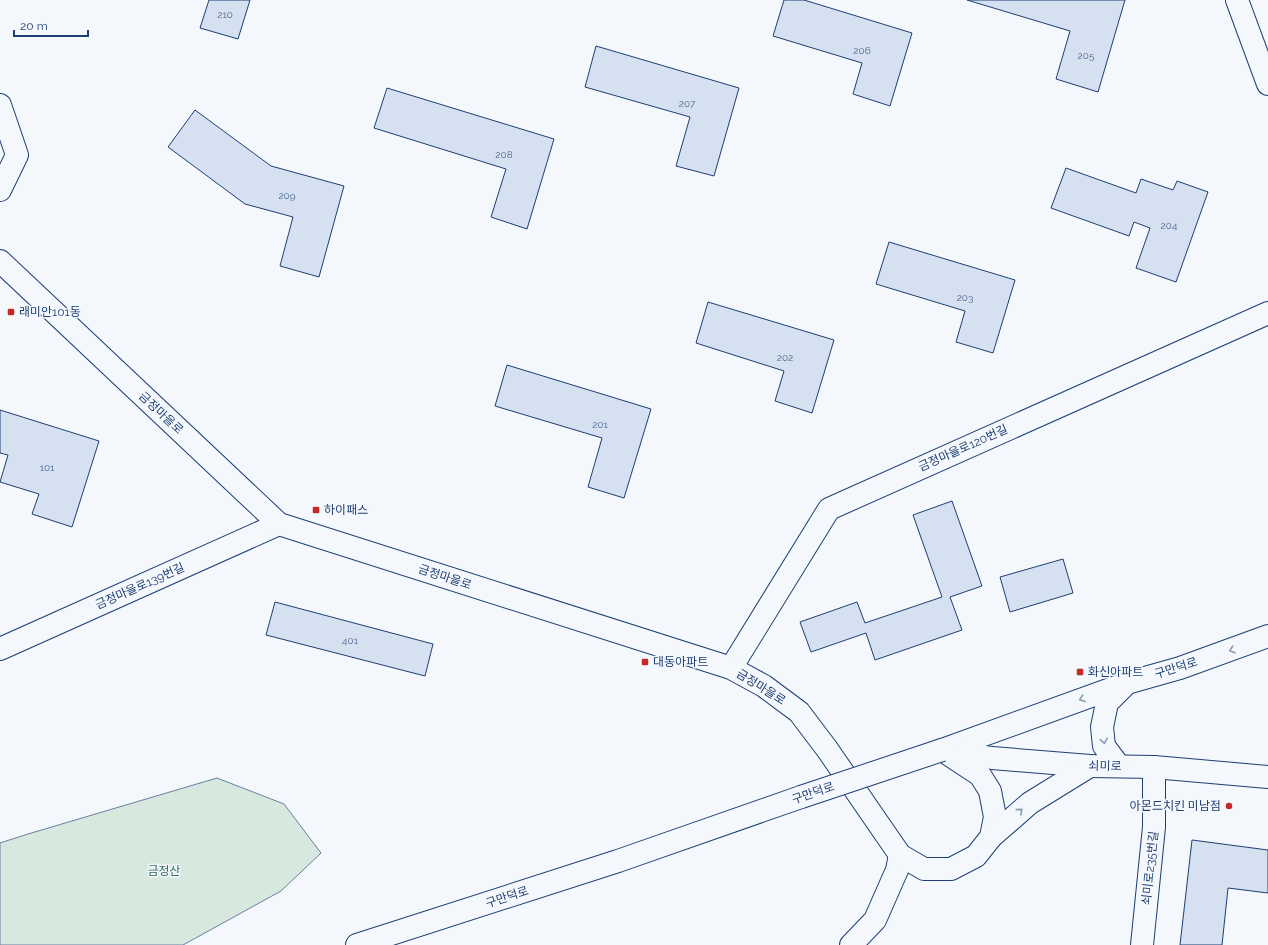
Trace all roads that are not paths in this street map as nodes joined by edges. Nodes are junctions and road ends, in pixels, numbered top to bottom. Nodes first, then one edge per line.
1 (1237, 0) edge
2 (1268, 84) edge
3 (0, 105) edge
4 (0, 190) edge
5 (0, 261) edge
6 (1268, 313) edge
7 (279, 524) junction
8 (1268, 636) edge
9 (0, 649) edge
10 (730, 668) junction
11 (1127, 683) junction
12 (942, 750) junction
13 (1090, 766) junction
14 (1120, 766) junction
15 (1154, 767) junction
16 (1268, 777) edge
17 (991, 837) junction
18 (900, 855) junction
19 (357, 945) edge
20 (851, 945) edge
21 (1142, 945) edge

1 - 2 main road
3 - 4 main road
5 - 7 main road, 금정마을로
6 - 10 main road, 금정마을로120번길
7 - 9 main road, 금정마을로139번길
7 - 10 main road, 금정마을로
8 -> 11 main road, 구만덕로
10 - 18 main road, 금정마을로
11 -> 12 main road, 구만덕로
11 -> 14 main road
12 - 13 main road, 쇠미로
12 - 17 main road, 금정마을로
12 - 19 main road, 구만덕로, bridge
13 - 14 main road, 쇠미로
17 -> 13 main road
14 - 15 main road, 쇠미로
15 - 16 main road, 쇠미로
15 - 21 main road, 쇠미로235번길
17 - 18 main road, 금정마을로
18 - 20 main road

